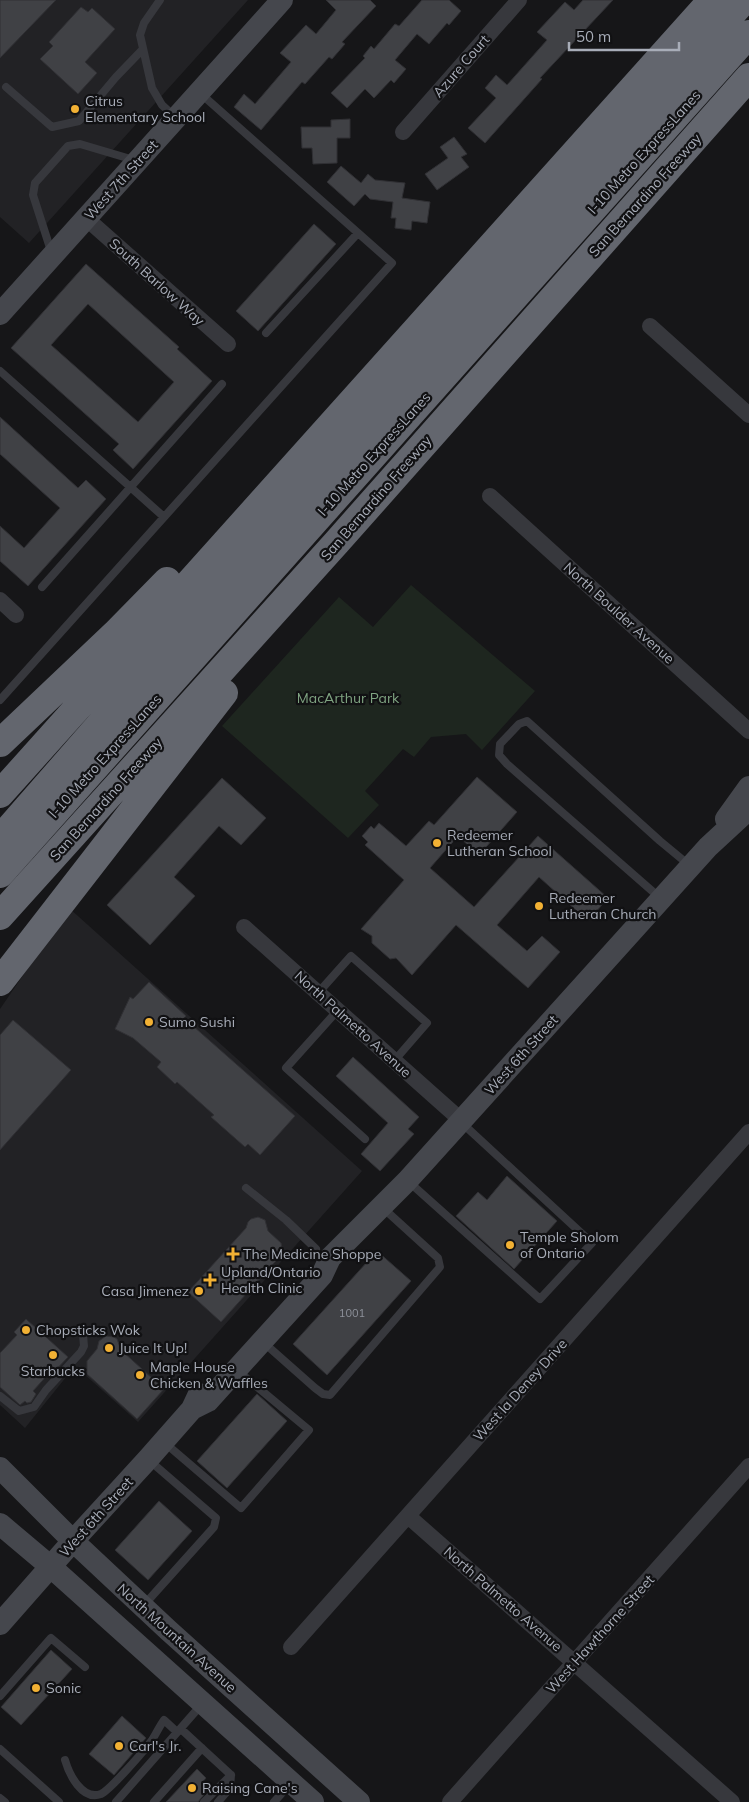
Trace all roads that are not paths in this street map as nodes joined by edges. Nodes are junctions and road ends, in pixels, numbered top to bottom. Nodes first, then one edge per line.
1 (160, 0) edge
2 (282, 0) edge
3 (519, 0) edge
4 (712, 0) edge
5 (744, 0) edge
6 (749, 34) edge
7 (143, 49) junction
8 (749, 77) edge
9 (6, 87) dead end
10 (199, 93) junction
11 (177, 118) junction
12 (403, 132) dead end
13 (138, 161) junction
14 (87, 219) junction
15 (358, 233) junction
16 (53, 256) junction
17 (0, 314) edge
18 (650, 326) dead end
19 (266, 333) dead end
20 (228, 344) dead end
21 (0, 371) edge
22 (222, 384) dead end
23 (361, 393) junction
24 (749, 415) edge
25 (131, 488) junction
26 (490, 496) dead end
27 (164, 517) junction
28 (337, 542) junction
29 (42, 587) dead end
30 (0, 600) edge
31 (16, 615) dead end
32 (187, 625) junction
33 (161, 694) junction
34 (0, 700) edge
35 (749, 731) edge
36 (0, 743) edge
37 (43, 745) junction
38 (749, 787) edge
39 (0, 794) edge
40 (749, 809) edge
41 (0, 839) edge
42 (708, 847) junction
43 (690, 866) junction
44 (0, 874) edge
45 (661, 899) junction
46 (0, 900) edge
47 (0, 916) edge
48 (244, 927) dead end
49 (0, 982) edge
50 (318, 993) junction
51 (338, 1010) junction
52 (394, 1061) junction
53 (461, 1122) junction
54 (749, 1132) edge
55 (365, 1139) dead end
56 (407, 1181) junction
57 (246, 1188) dead end
58 (381, 1207) junction
59 (323, 1254) junction
60 (83, 1335) dead end
61 (262, 1341) junction
62 (236, 1370) junction
63 (0, 1396) edge
64 (192, 1408) junction
65 (164, 1442) junction
66 (148, 1460) junction
67 (749, 1466) edge
68 (0, 1468) edge
69 (408, 1516) junction
70 (0, 1524) edge
71 (73, 1541) junction
72 (51, 1567) junction
73 (142, 1606) junction
74 (0, 1624) edge
75 (291, 1647) dead end
76 (575, 1663) junction
77 (85, 1667) dead end
78 (0, 1696) edge
79 (203, 1703) junction
80 (179, 1731) junction
81 (202, 1748) junction
82 (0, 1749) edge
83 (65, 1760) dead end
84 (231, 1775) junction
85 (291, 1782) junction
86 (0, 1798) edge
87 (5, 1802) edge
88 (58, 1802) edge
89 (116, 1802) edge
90 (154, 1802) edge
91 (204, 1802) edge
92 (218, 1802) edge
93 (274, 1802) edge
94 (313, 1802) edge
95 (359, 1802) edge
96 (450, 1802) edge
97 (732, 1802) edge

1 - 7 lane
2 - 10 street, West 7th Street
3 - 12 street, Azure Court
4 - 23 highway
5 - 32 highway, I-10 Metro ExpressLanes
6 - 33 highway, I-10 Metro ExpressLanes
7 - 9 lane
7 - 11 lane
8 - 28 highway, San Bernardino Freeway
10 - 11 street, West 7th Street
10 - 15 lane
11 - 13 street, West 7th Street
13 - 14 street, West 7th Street
13 - 16 lane
14 - 16 street, West 7th Street
14 - 20 street, South Barlow Way
15 - 19 lane
15 - 27 lane
16 - 17 street, West 7th Street
18 - 24 street
21 - 25 lane
22 - 25 lane
23 - 36 highway
23 - 37 highway
25 - 27 lane
25 - 29 lane
26 - 35 street, North Boulder Avenue
27 - 34 lane
28 - 47 highway, San Bernardino Freeway
28 - 49 highway
30 - 31 street
32 - 37 highway
32 - 41 highway, I-10 Metro ExpressLanes
33 - 44 highway, I-10 Metro ExpressLanes
33 - 46 highway
37 - 39 highway
38 - 42 street, West 6th Street
40 - 42 street, West 6th Street
42 - 43 street, West 6th Street
43 - 45 street, West 6th Street
43 - 45 lane
45 - 53 street, West 6th Street
48 - 50 street, North Palmetto Avenue
50 - 51 street, North Palmetto Avenue
50 - 52 lane
51 - 52 street, North Palmetto Avenue
51 - 55 lane
52 - 53 street, North Palmetto Avenue
53 - 56 street, West 6th Street
53 - 56 lane
54 - 69 street, West la Deney Drive
56 - 58 street, West 6th Street
57 - 59 lane
58 - 59 street, West 6th Street
58 - 61 lane
59 - 61 street, West 6th Street
59 - 64 street, West 6th Street
60 - 63 lane
61 - 62 street, West 6th Street
62 - 64 street, West 6th Street
62 - 65 lane
64 - 65 street, West 6th Street
65 - 66 street, West 6th Street
66 - 71 street, West 6th Street
66 - 73 lane
67 - 76 street, West Hawthorne Street
68 - 71 street, North Mountain Avenue
69 - 75 street, West la Deney Drive
69 - 76 street, North Palmetto Avenue
70 - 72 street
71 - 72 street, West 6th Street
71 - 73 street, North Mountain Avenue
72 - 74 street, West 6th Street
72 - 79 street
73 - 95 street, North Mountain Avenue
76 - 96 street, West Hawthorne Street
76 - 97 street, North Palmetto Avenue
77 - 78 lane
79 - 80 lane
79 - 85 street
80 - 81 lane
80 - 83 lane
80 - 89 lane
81 - 84 lane
81 - 90 lane
82 - 88 lane
84 - 91 lane
84 - 92 lane
85 - 93 lane
85 - 94 street
86 - 87 lane

